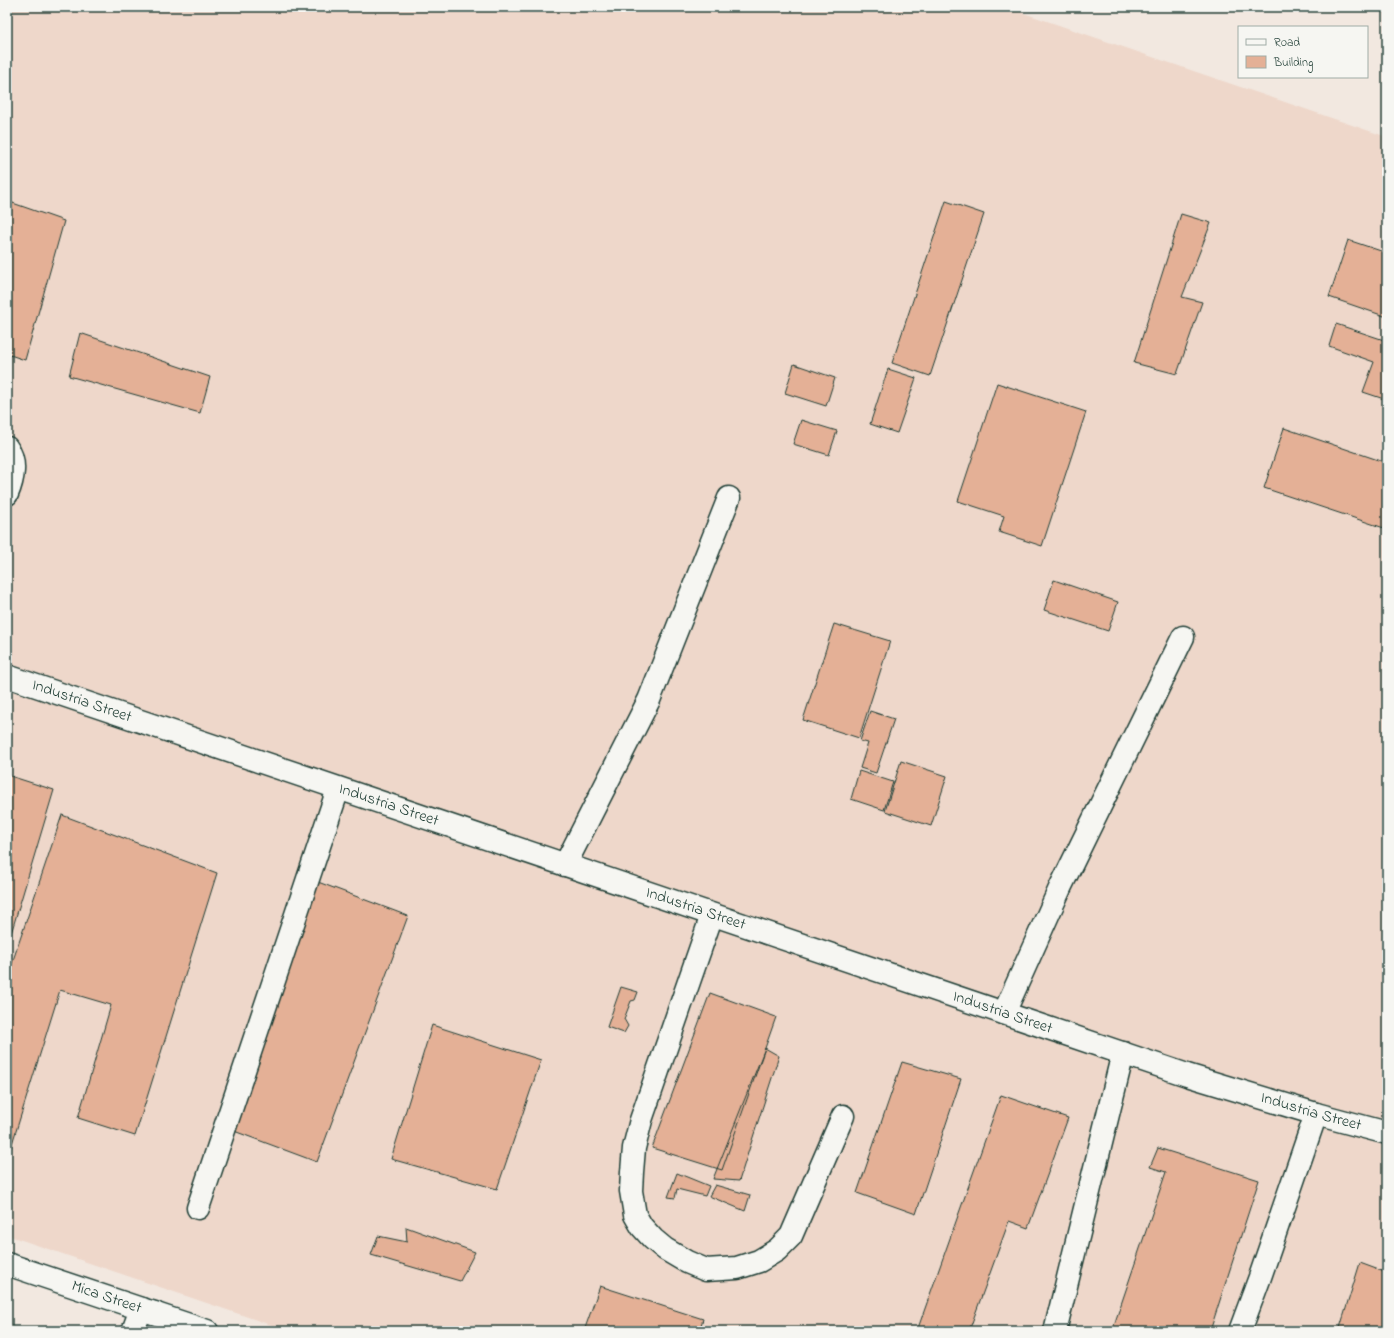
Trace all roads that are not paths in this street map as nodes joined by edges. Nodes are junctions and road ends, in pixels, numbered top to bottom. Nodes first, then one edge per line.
1 (7, 448) edge
2 (7, 494) edge
3 (729, 498) dead end
4 (1183, 637) dead end
5 (7, 676) edge
6 (338, 789) junction
7 (565, 865) junction
8 (712, 915) junction
9 (1004, 1013) junction
10 (1123, 1053) junction
11 (1316, 1114) junction
12 (843, 1116) dead end
13 (1387, 1133) edge
14 (198, 1208) dead end
15 (7, 1264) edge
16 (141, 1309) junction
17 (133, 1331) edge
18 (207, 1331) edge
19 (1055, 1331) edge
20 (1240, 1331) edge

1 - 2 street
3 - 7 street
4 - 9 street
5 - 6 street, Industria Street
6 - 7 street, Industria Street
6 - 14 street
7 - 8 street, Industria Street
8 - 9 street, Industria Street
8 - 12 street
9 - 10 street, Industria Street
10 - 11 street, Industria Street
10 - 19 street
11 - 13 street, Industria Street
11 - 20 street
15 - 16 street, Mica Street
16 - 17 street
16 - 18 street, Mica Street

